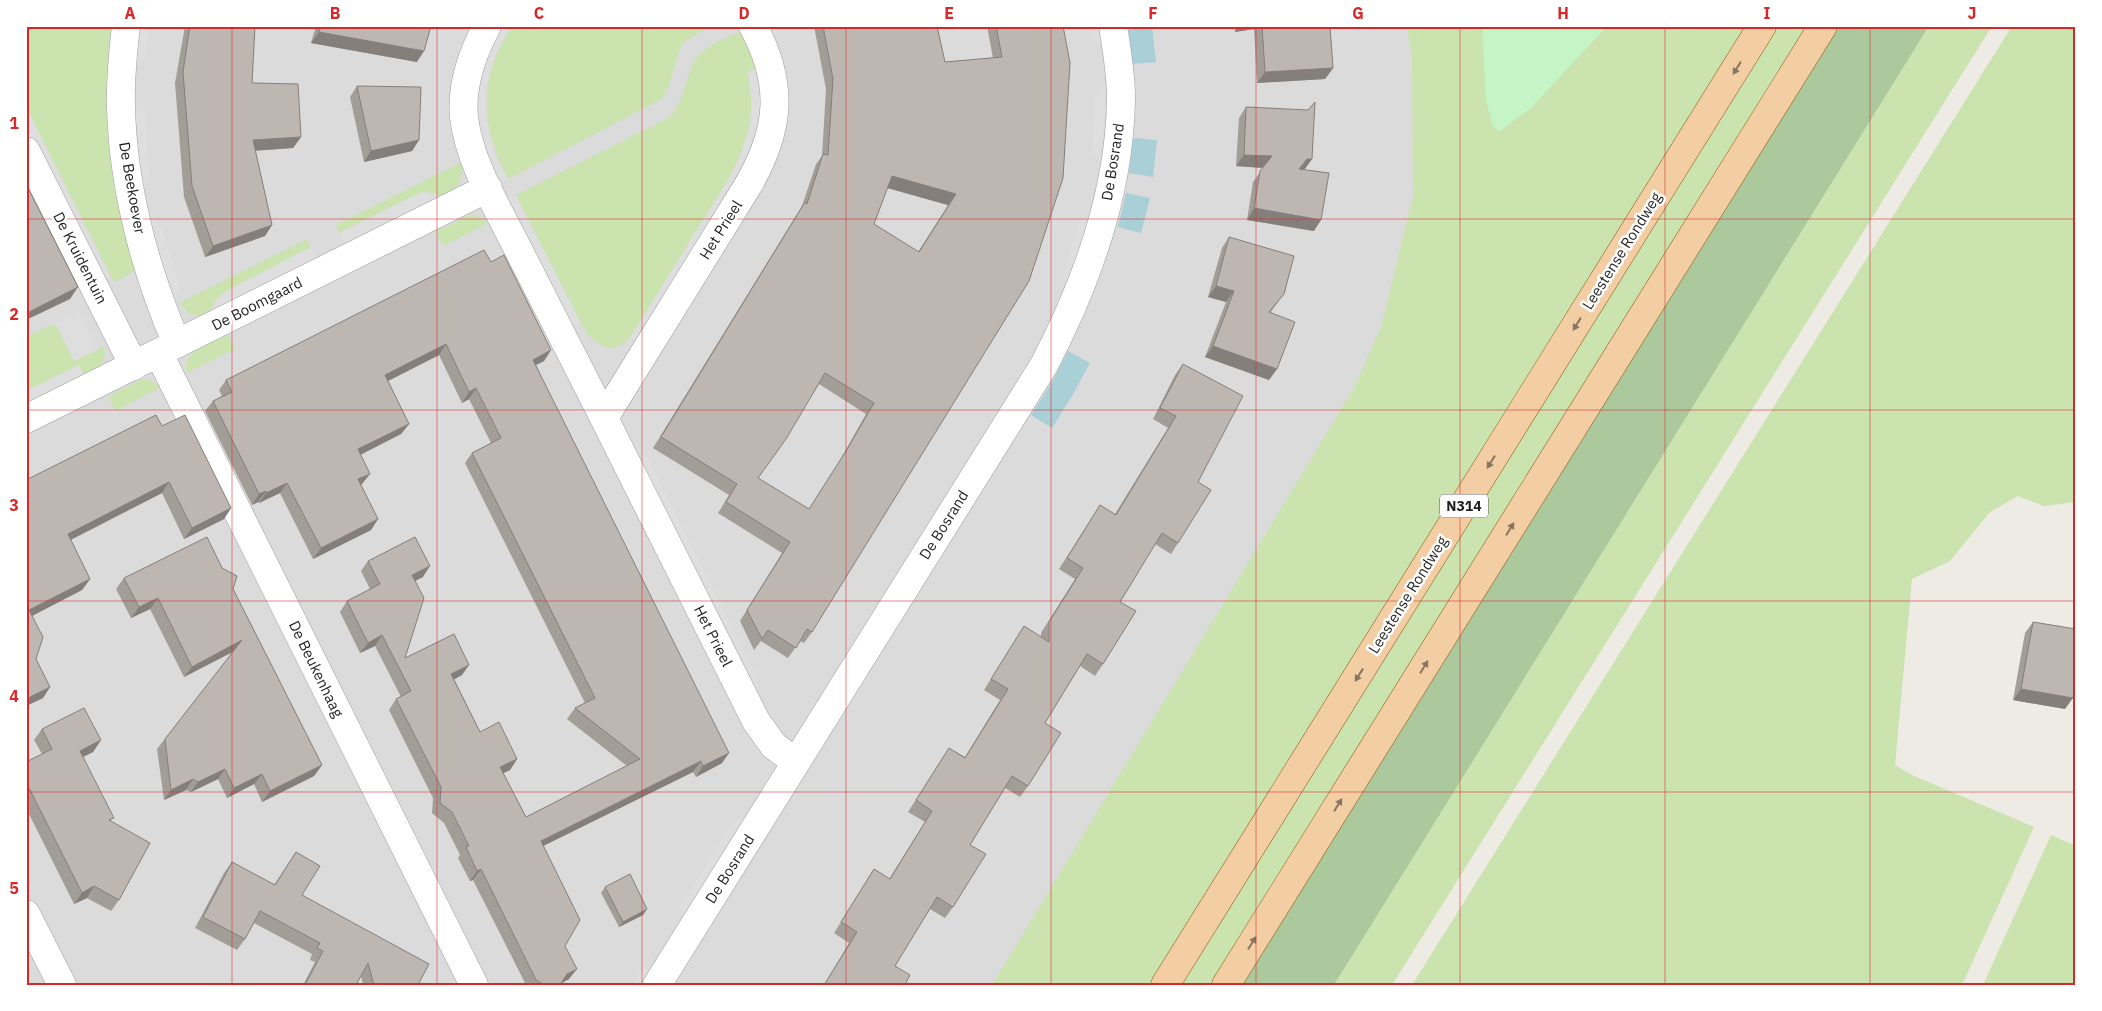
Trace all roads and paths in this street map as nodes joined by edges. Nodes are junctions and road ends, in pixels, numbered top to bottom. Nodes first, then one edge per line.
1 (126, 26) edge
2 (487, 26) edge
3 (753, 26) edge
4 (1113, 26) edge
5 (1762, 26) edge
6 (1823, 26) edge
7 (26, 151) edge
8 (488, 188) junction
9 (168, 349) junction
10 (134, 366) junction
11 (604, 418) junction
12 (26, 419) edge
13 (796, 762) junction
14 (26, 914) edge
15 (62, 985) edge
16 (474, 985) edge
17 (658, 985) edge
18 (1166, 985) edge
19 (1226, 985) edge

1 - 9 street, De Beekoever
2 - 8 street, Het Prieel
3 - 11 street, Het Prieel
4 - 13 street, De Bosrand
5 -> 18 main road, Leestense Rondweg / N314
19 -> 6 main road
7 - 10 street, De Kruidentuin
8 - 9 street, De Boomgaard
8 - 11 street, Het Prieel
9 - 10 street, De Boomgaard
9 - 16 street, De Beukenhaag
10 - 12 street, De Boomgaard
11 - 13 street, Het Prieel
13 - 17 street, De Bosrand
14 - 15 street

